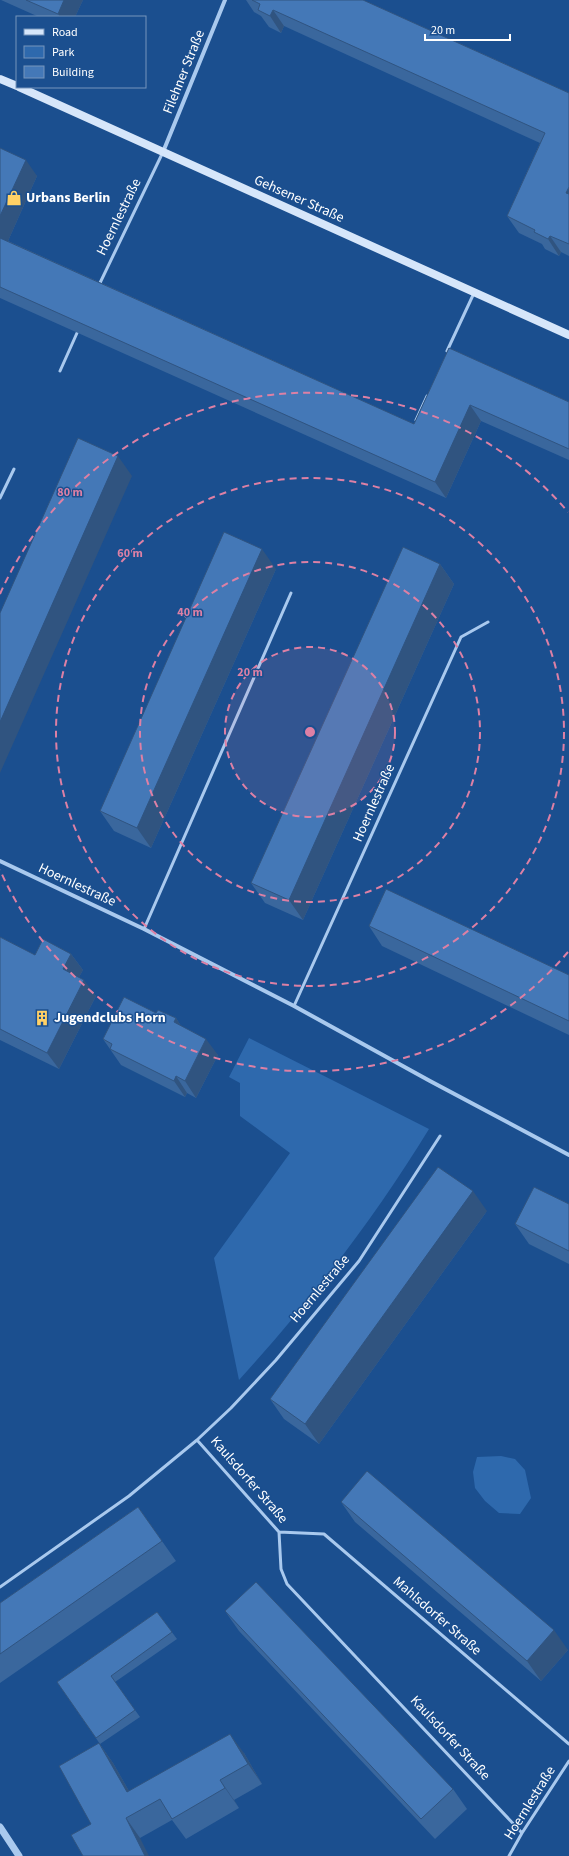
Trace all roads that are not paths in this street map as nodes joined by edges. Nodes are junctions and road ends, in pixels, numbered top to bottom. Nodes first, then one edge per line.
1 (225, 0) edge
2 (0, 78) edge
3 (16, 86) edge
4 (20, 88) edge
5 (163, 152) junction
6 (96, 292) edge
7 (474, 293) junction
8 (77, 333) edge
9 (569, 335) edge
10 (445, 357) edge
11 (60, 371) dead end
12 (429, 392) edge
13 (416, 420) edge
14 (14, 469) dead end
15 (0, 498) edge
16 (291, 593) dead end
17 (488, 622) dead end
18 (0, 861) edge
19 (144, 929) junction
20 (294, 1006) junction
21 (440, 1136) dead end
22 (569, 1155) edge
23 (197, 1440) junction
24 (279, 1532) junction
25 (0, 1587) edge
26 (569, 1744) edge
27 (569, 1761) edge
28 (0, 1827) edge
29 (522, 1833) junction
30 (19, 1856) edge
31 (509, 1856) edge

1 - 5 street, Filehner Straße
2 - 3 main road, Gehsener Straße
4 - 5 main road, Gehsener Straße
5 - 6 lane, Hoernlestraße
5 - 7 main road, Gehsener Straße
7 - 9 main road, Gehsener Straße
7 - 10 lane
8 - 11 lane
12 - 13 lane
14 - 15 lane
16 - 19 lane
17 - 20 lane, Hoernlestraße
18 - 19 street, Hoernlestraße
19 - 20 street, Hoernlestraße
20 - 22 street, Hoernlestraße
21 - 23 lane, Hoernlestraße
23 - 24 lane, Kaulsdorfer Straße
23 - 25 lane, Kaulsdorfer Straße
24 - 26 lane, Mahlsdorfer Straße
24 - 29 lane, Kaulsdorfer Straße
27 - 29 lane, Hoernlestraße
28 - 30 street
29 - 31 lane, Hoernlestraße

